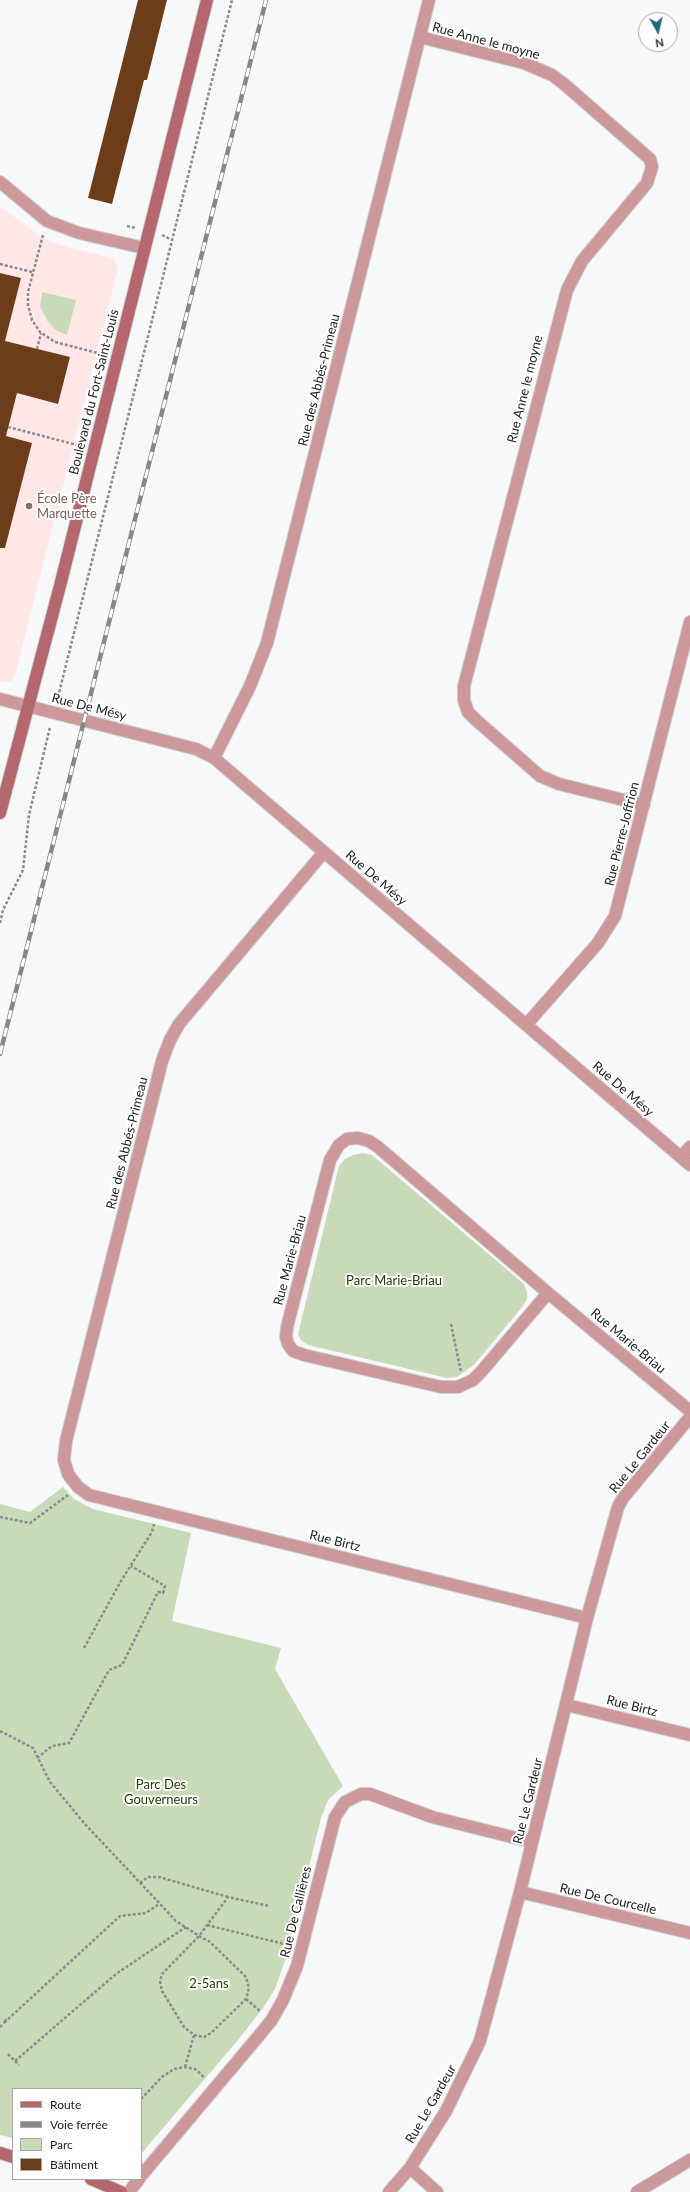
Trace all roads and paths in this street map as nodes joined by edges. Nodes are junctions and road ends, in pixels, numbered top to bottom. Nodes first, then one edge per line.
1 (207, 0) edge
2 (232, 0) edge
3 (429, 0) edge
4 (420, 37) junction
5 (0, 182) edge
6 (160, 233) dead end
7 (42, 235) dead end
8 (172, 240) junction
9 (144, 248) junction
10 (0, 264) edge
11 (32, 272) junction
12 (41, 333) junction
13 (37, 349) dead end
14 (98, 353) dead end
15 (8, 427) dead end
16 (94, 449) junction
17 (690, 622) edge
18 (58, 697) dead end
19 (0, 699) edge
20 (28, 706) junction
21 (50, 727) dead end
22 (214, 758) junction
23 (644, 805) junction
24 (0, 813) edge
25 (324, 852) junction
26 (0, 923) edge
27 (526, 1025) junction
28 (690, 1147) edge
29 (685, 1161) edge
30 (548, 1294) junction
31 (451, 1324) dead end
32 (461, 1372) dead end
33 (690, 1411) edge
34 (690, 1417) edge
35 (74, 1490) junction
36 (0, 1517) edge
37 (155, 1522) dead end
38 (131, 1566) junction
39 (587, 1618) junction
40 (84, 1648) dead end
41 (567, 1705) junction
42 (0, 1731) edge
43 (690, 1735) edge
44 (37, 1758) junction
45 (532, 1842) junction
46 (140, 1883) junction
47 (520, 1892) junction
48 (228, 1897) junction
49 (159, 1904) junction
50 (269, 1906) dead end
51 (207, 1925) junction
52 (186, 1927) junction
53 (690, 1933) edge
54 (199, 1936) junction
55 (291, 1946) dead end
56 (246, 1999) junction
57 (262, 2013) dead end
58 (0, 2027) edge
59 (194, 2035) junction
60 (8, 2054) dead end
61 (15, 2061) junction
62 (19, 2065) dead end
63 (185, 2067) junction
64 (207, 2079) dead end
65 (142, 2098) edge
66 (0, 2153) edge
67 (12, 2157) edge
68 (690, 2160) edge
69 (410, 2168) junction
70 (142, 2175) edge
71 (93, 2180) edge
72 (138, 2180) edge
73 (121, 2192) edge
74 (129, 2192) edge
75 (389, 2192) edge
76 (437, 2192) edge
77 (637, 2192) edge

1 - 9 street, Boulevard du Fort-Saint-Louis
2 - 8 path
3 - 4 street, Rue des Abbés-Primeau
4 - 22 street, Rue des Abbés-Primeau
4 - 23 street, Rue Anne le moyne
5 - 9 street
6 - 8 path
7 - 11 path
8 - 18 path
9 - 16 street, Boulevard du Fort-Saint-Louis
10 - 11 path
11 - 12 path
12 - 13 path
12 - 14 path
15 - 16 path
16 - 20 street, Boulevard du Fort-Saint-Louis
17 - 23 street, Rue Pierre-Joffrion
19 - 20 street, Rue De Mésy
20 - 22 street, Rue De Mésy
20 - 24 street, Boulevard du Fort-Saint-Louis
21 - 26 path
22 - 25 street, Rue De Mésy
23 - 27 street, Rue Pierre-Joffrion
25 - 27 street, Rue De Mésy
25 - 35 street, Rue des Abbés-Primeau
27 - 29 street, Rue De Mésy
28 - 29 street
30 - 30 street, Rue Marie-Briau
30 - 33 street, Rue Marie-Briau
31 - 32 path
34 - 39 street, Rue Le Gardeur
35 - 36 path
35 - 39 street, Rue Birtz
37 - 38 path
38 - 40 path
38 - 44 path
39 - 41 street, Rue Le Gardeur
41 - 43 street, Rue Birtz
41 - 45 street, Rue Le Gardeur
42 - 44 path
44 - 46 path
45 - 47 street, Rue Le Gardeur
45 - 70 street, Rue De Callières
46 - 48 path
46 - 49 path
47 - 53 street, Rue De Courcelle
47 - 69 street, Rue Le Gardeur
48 - 50 path
48 - 51 path
49 - 52 path
49 - 58 path
51 - 54 path
51 - 55 path
52 - 54 path
52 - 61 path
54 - 56 path
54 - 59 path
56 - 57 path
56 - 59 path
59 - 63 path
60 - 61 path
61 - 62 path
63 - 64 path
63 - 65 path
66 - 67 street
68 - 77 street
69 - 75 street, Rue Le Gardeur
69 - 76 street
71 - 73 street
72 - 74 street

